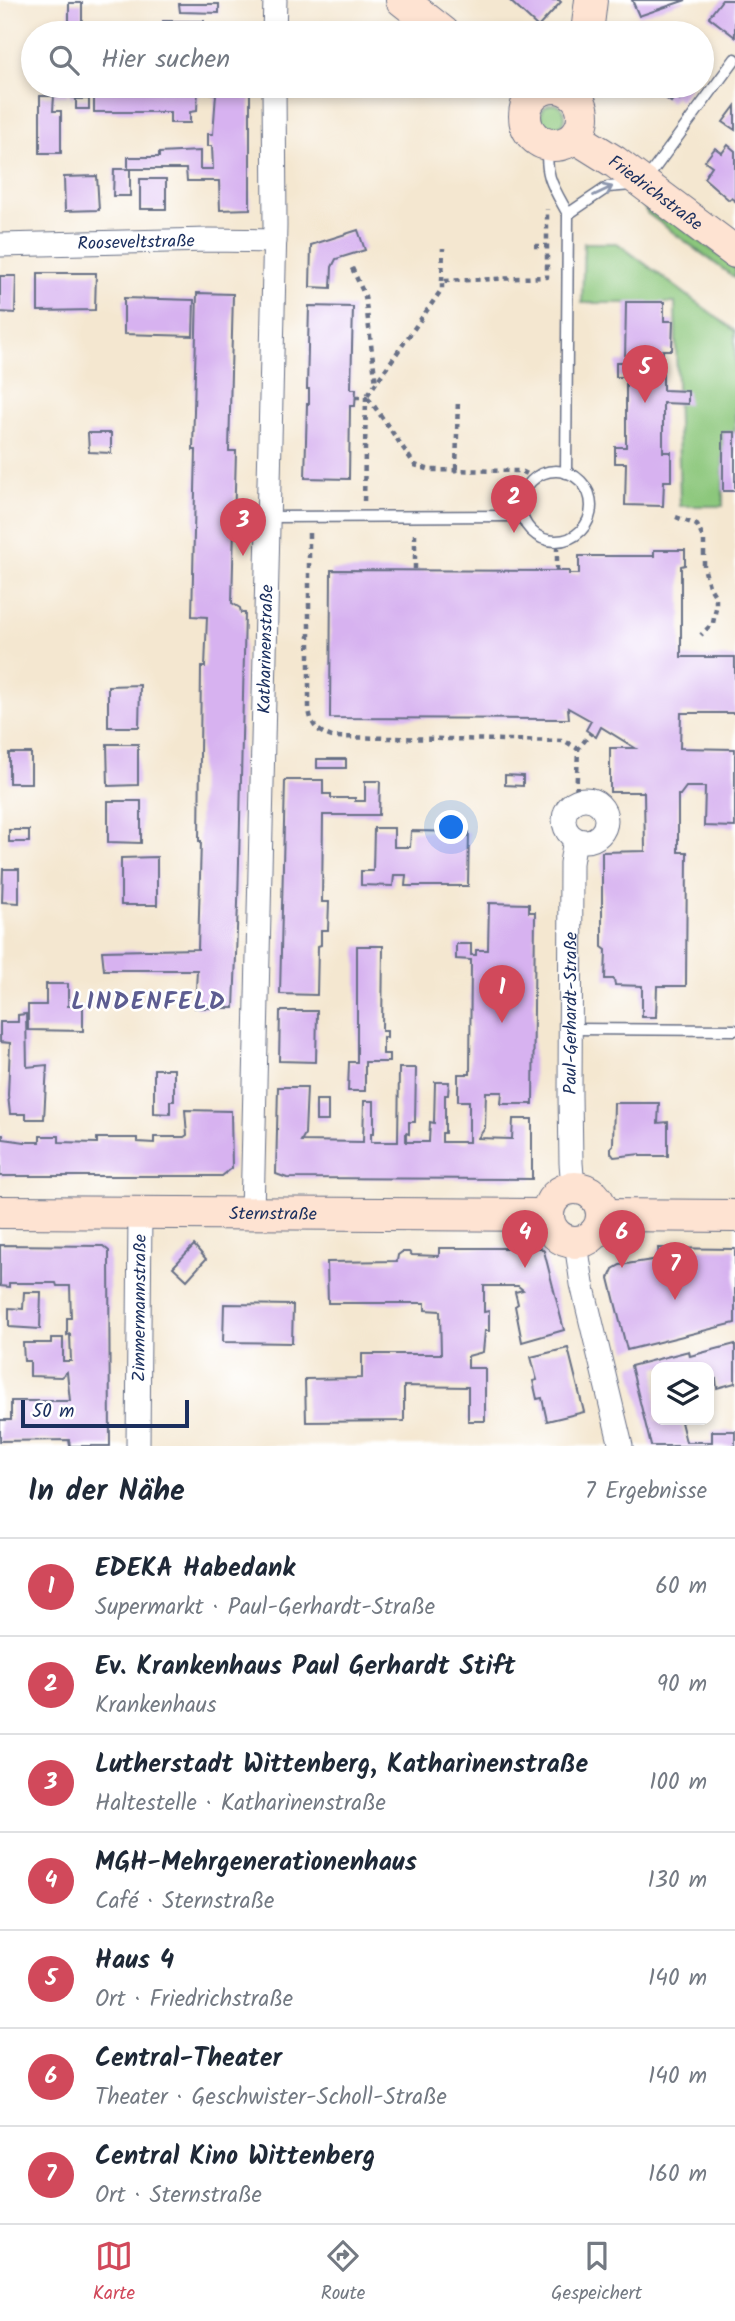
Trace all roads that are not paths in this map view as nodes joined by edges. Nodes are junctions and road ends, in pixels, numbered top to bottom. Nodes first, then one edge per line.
1 (275, 0) edge
2 (402, 0) edge
3 (591, 0) edge
4 (274, 21) edge
5 (429, 21) edge
6 (588, 21) edge
7 (735, 59) edge
8 (714, 88) edge
9 (274, 98) edge
10 (520, 98) edge
11 (577, 98) edge
12 (706, 98) edge
13 (561, 141) junction
14 (643, 184) junction
15 (568, 214) junction
16 (275, 241) junction
17 (0, 245) edge
18 (735, 252) edge
19 (566, 472) junction
20 (522, 516) junction
21 (268, 517) junction
22 (575, 839) junction
23 (571, 1029) junction
24 (735, 1030) edge
25 (573, 1188) junction
26 (0, 1212) edge
27 (140, 1213) junction
28 (252, 1213) junction
29 (547, 1215) junction
30 (602, 1215) junction
31 (735, 1216) edge
32 (576, 1242) junction
33 (138, 1446) edge
34 (621, 1446) edge

1 - 4 street
2 - 5 street
3 - 6 street
7 - 8 lane
9 - 16 street, Katharinenstraße
10 - 13 street, Friedrichstraße
11 - 13 street, Friedrichstraße
12 - 14 lane
13 - 14 street, Friedrichstraße
13 - 15 lane
15 -> 14 lane
14 - 18 street, Friedrichstraße
15 - 19 lane
16 - 17 street, Rooseveltstraße
16 - 21 street, Katharinenstraße
19 - 20 lane
19 - 20 lane
20 - 21 lane
21 - 28 street, Katharinenstraße
22 - 22 street, Paul-Gerhardt-Straße
22 - 23 street, Paul-Gerhardt-Straße
23 - 24 lane
23 - 25 street, Paul-Gerhardt-Straße
25 - 29 street
25 - 30 street
26 - 27 street, Sternstraße
27 - 28 street, Sternstraße
27 - 33 street, Zimmermannstraße
28 - 29 street, Sternstraße
29 - 32 street
30 - 31 street
30 - 32 street
32 - 34 street

